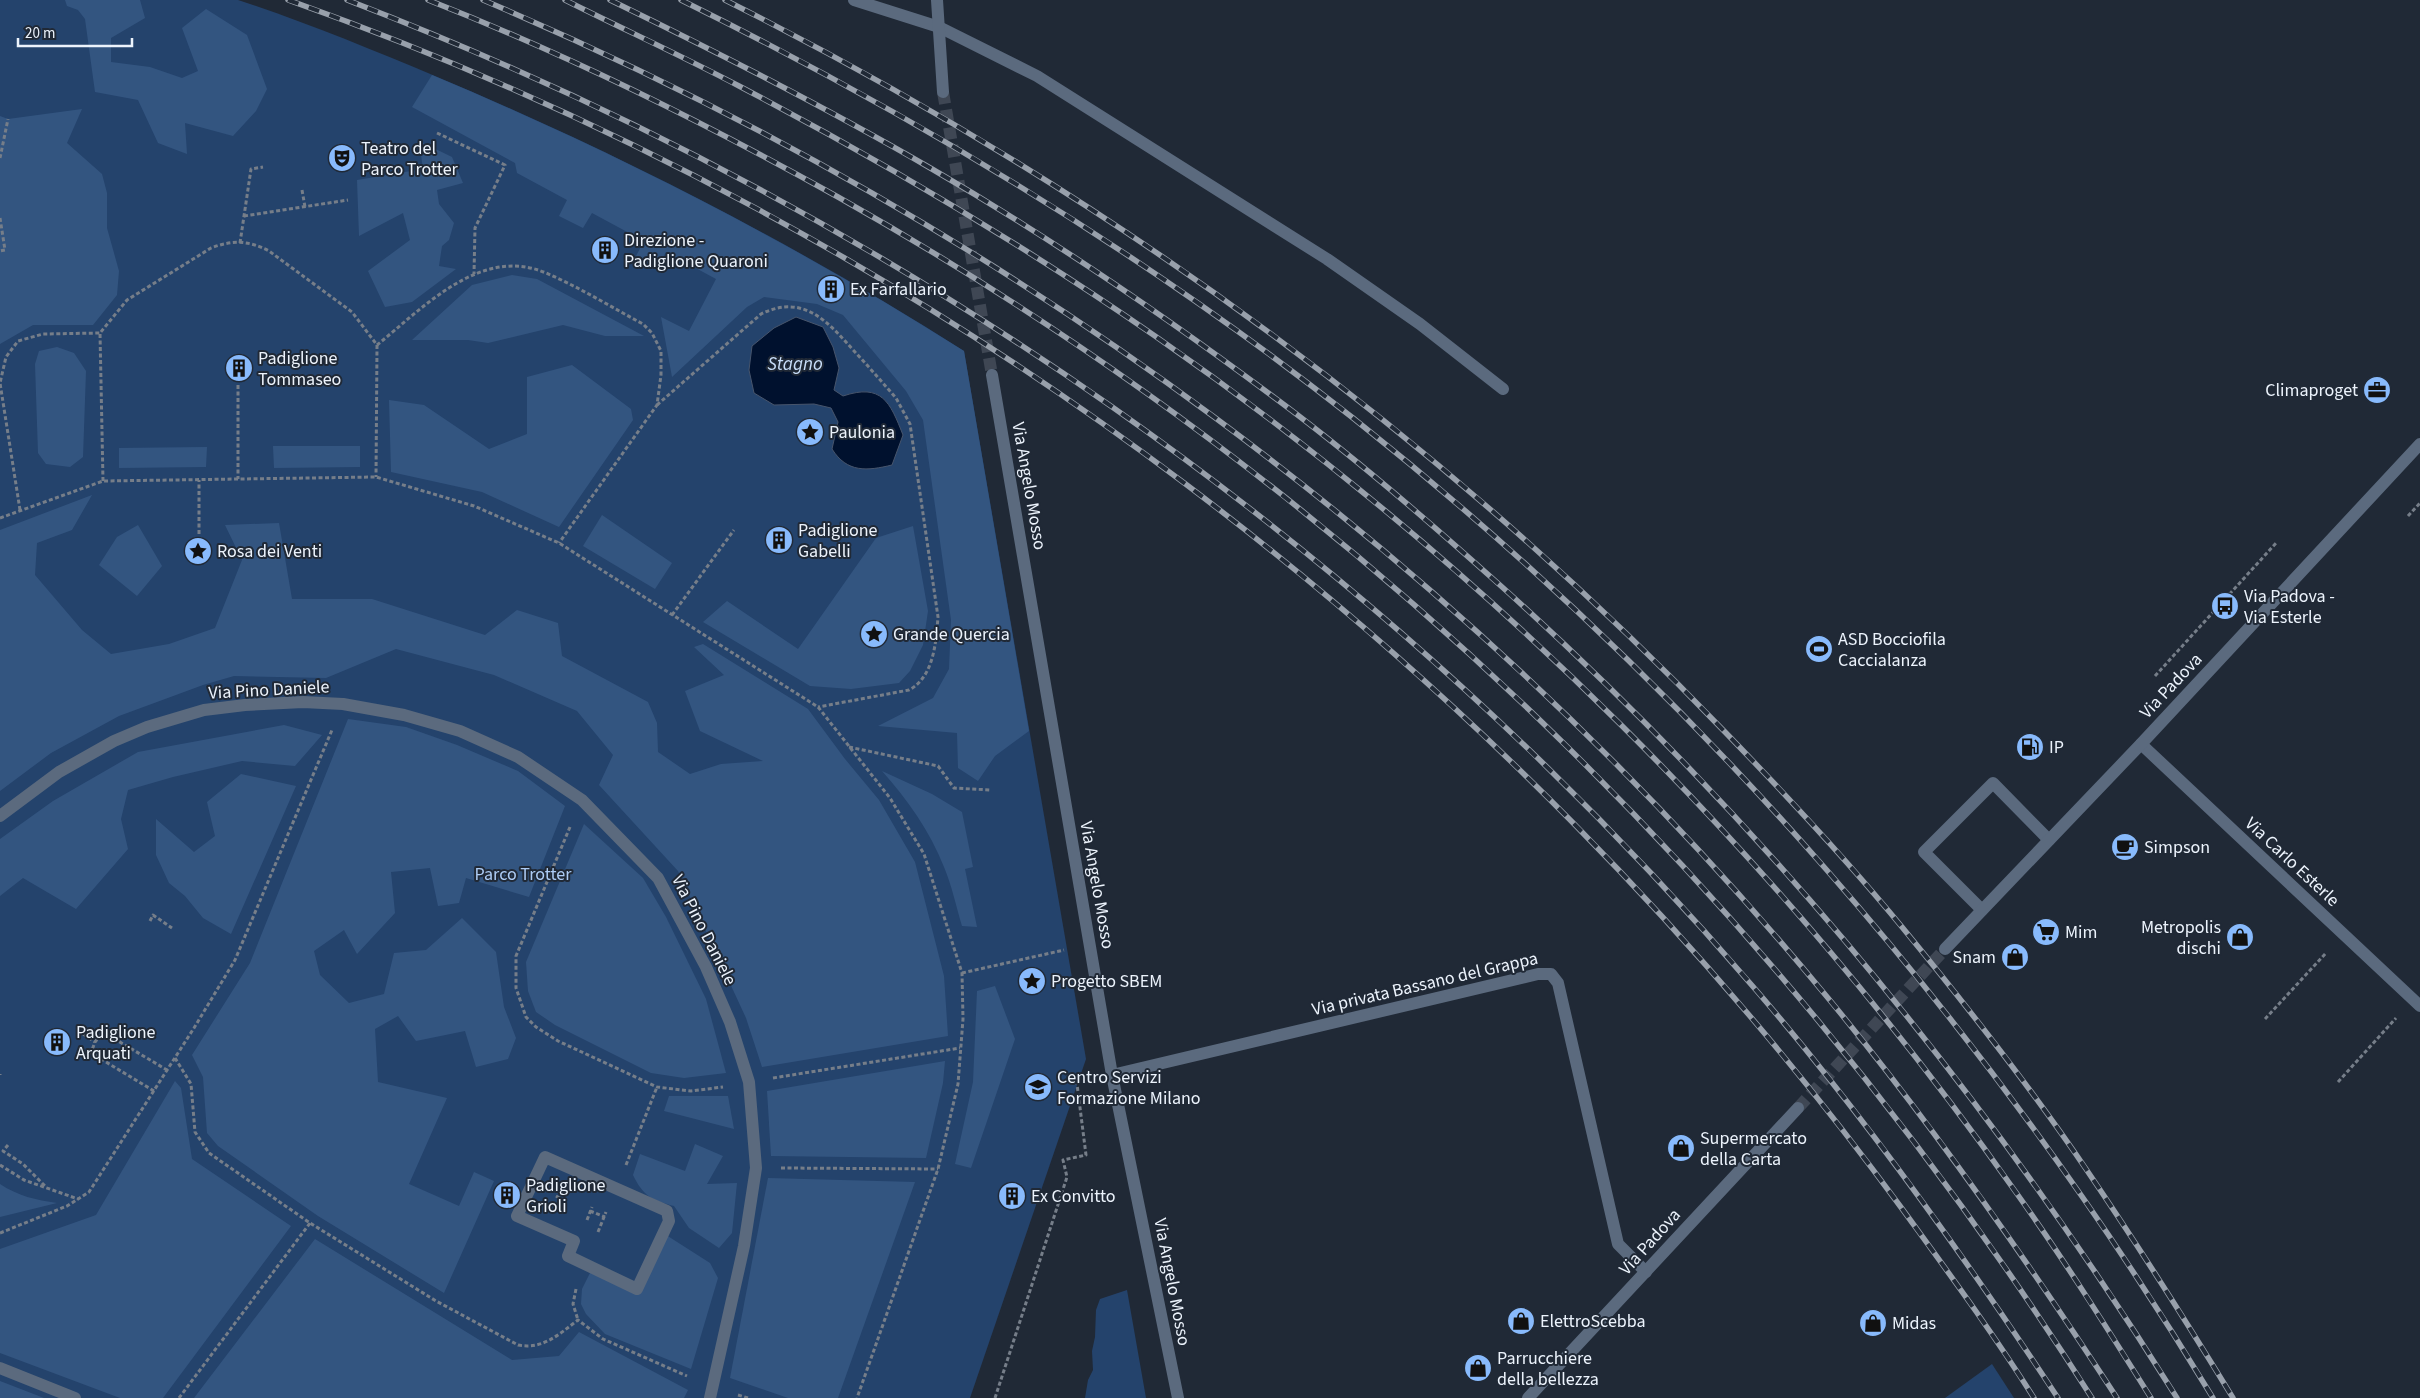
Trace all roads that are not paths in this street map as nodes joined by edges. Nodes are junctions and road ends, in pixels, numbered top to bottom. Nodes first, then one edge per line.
1 (854, 0) edge
2 (937, 0) edge
3 (938, 27) junction
4 (942, 92) tunnel mouth
5 (992, 376) tunnel mouth
6 (1503, 389) dead end
7 (2420, 444) edge
8 (2140, 744) junction
9 (0, 816) edge
10 (2049, 840) junction
11 (1982, 910) junction
12 (1945, 949) tunnel mouth
13 (2416, 1003) edge
14 (1112, 1076) junction
15 (1798, 1108) tunnel mouth
16 (662, 1209) joint
17 (1646, 1272) junction
18 (0, 1368) edge
19 (711, 1393) edge
20 (76, 1398) edge
21 (1178, 1398) edge
22 (1528, 1398) edge

1 - 3 street
2 - 3 street
3 - 4 street
3 - 6 street
5 - 14 street, Via Angelo Mosso
7 - 8 street, Via Padova
8 - 10 street, Via Padova
8 - 13 street, Via Carlo Esterle
9 - 19 street, Via Pino Daniele
10 - 11 street, Via Padova
10 - 11 street
11 - 12 street, Via Padova
14 - 17 street, Via privata Bassano del Grappa
14 - 21 street, Via Angelo Mosso
15 - 17 street, Via Padova
16 - 16 street
17 - 22 street, Via Padova
18 - 20 street

